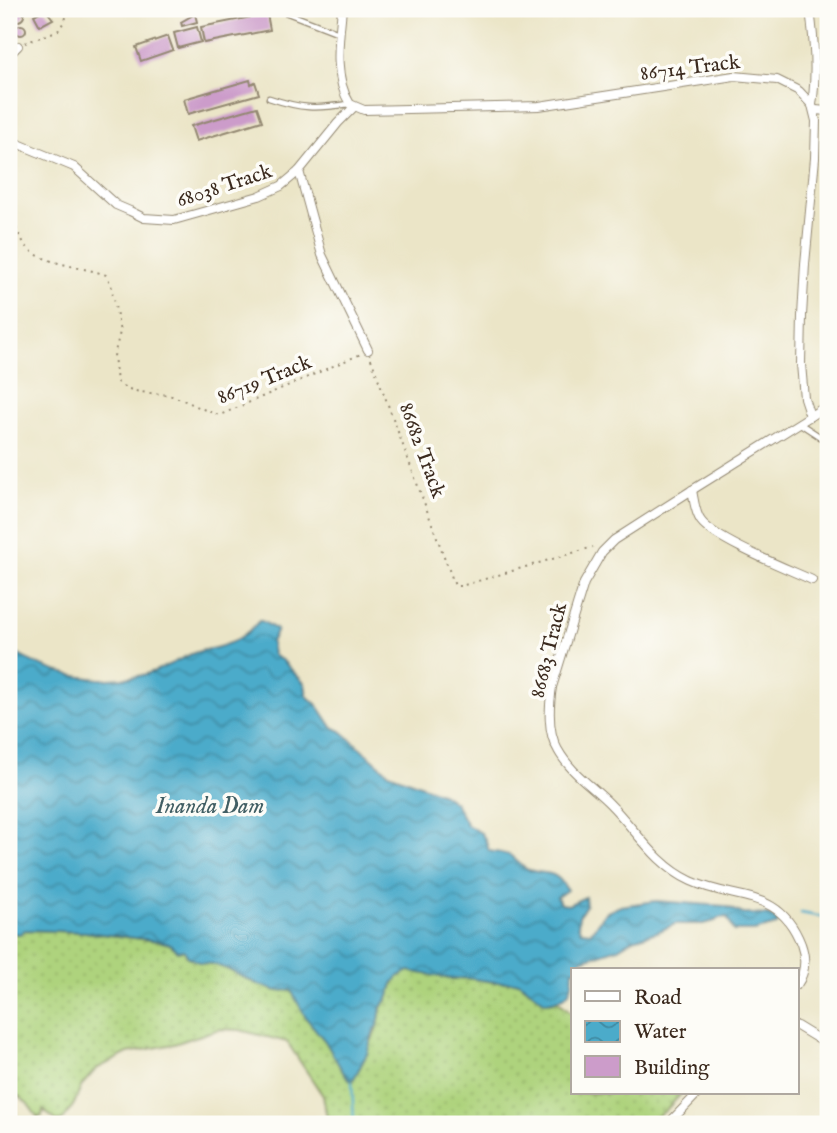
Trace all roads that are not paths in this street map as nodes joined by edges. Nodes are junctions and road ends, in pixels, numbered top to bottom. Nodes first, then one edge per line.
1 (277, 9) edge
2 (342, 9) edge
3 (810, 9) edge
4 (339, 34) junction
5 (18, 46) road end
6 (9, 55) edge
7 (269, 98) dead end
8 (352, 105) junction
9 (814, 108) junction
10 (828, 111) edge
11 (9, 140) edge
12 (299, 172) junction
13 (368, 351) road end
14 (828, 405) edge
15 (810, 416) junction
16 (799, 423) junction
17 (828, 442) edge
18 (692, 490) junction
19 (812, 580) dead end
20 (798, 983) edge
21 (798, 1027) edge
22 (828, 1045) edge
23 (697, 1094) edge
24 (668, 1124) edge

1 - 4 lane
2 - 4 street
3 - 9 street
4 - 8 street
5 - 6 street
7 - 8 lane
8 - 9 street, 86714 Track
8 - 12 street, 68038 Track
9 - 10 street
9 - 15 street
11 - 12 street, 68038 Track
12 - 13 street
14 - 15 street, 86683 Track
15 - 16 street, 86683 Track
16 - 17 lane
16 - 18 street, 86683 Track
18 - 19 street
18 - 20 street, 86683 Track
21 - 22 street
23 - 24 street

